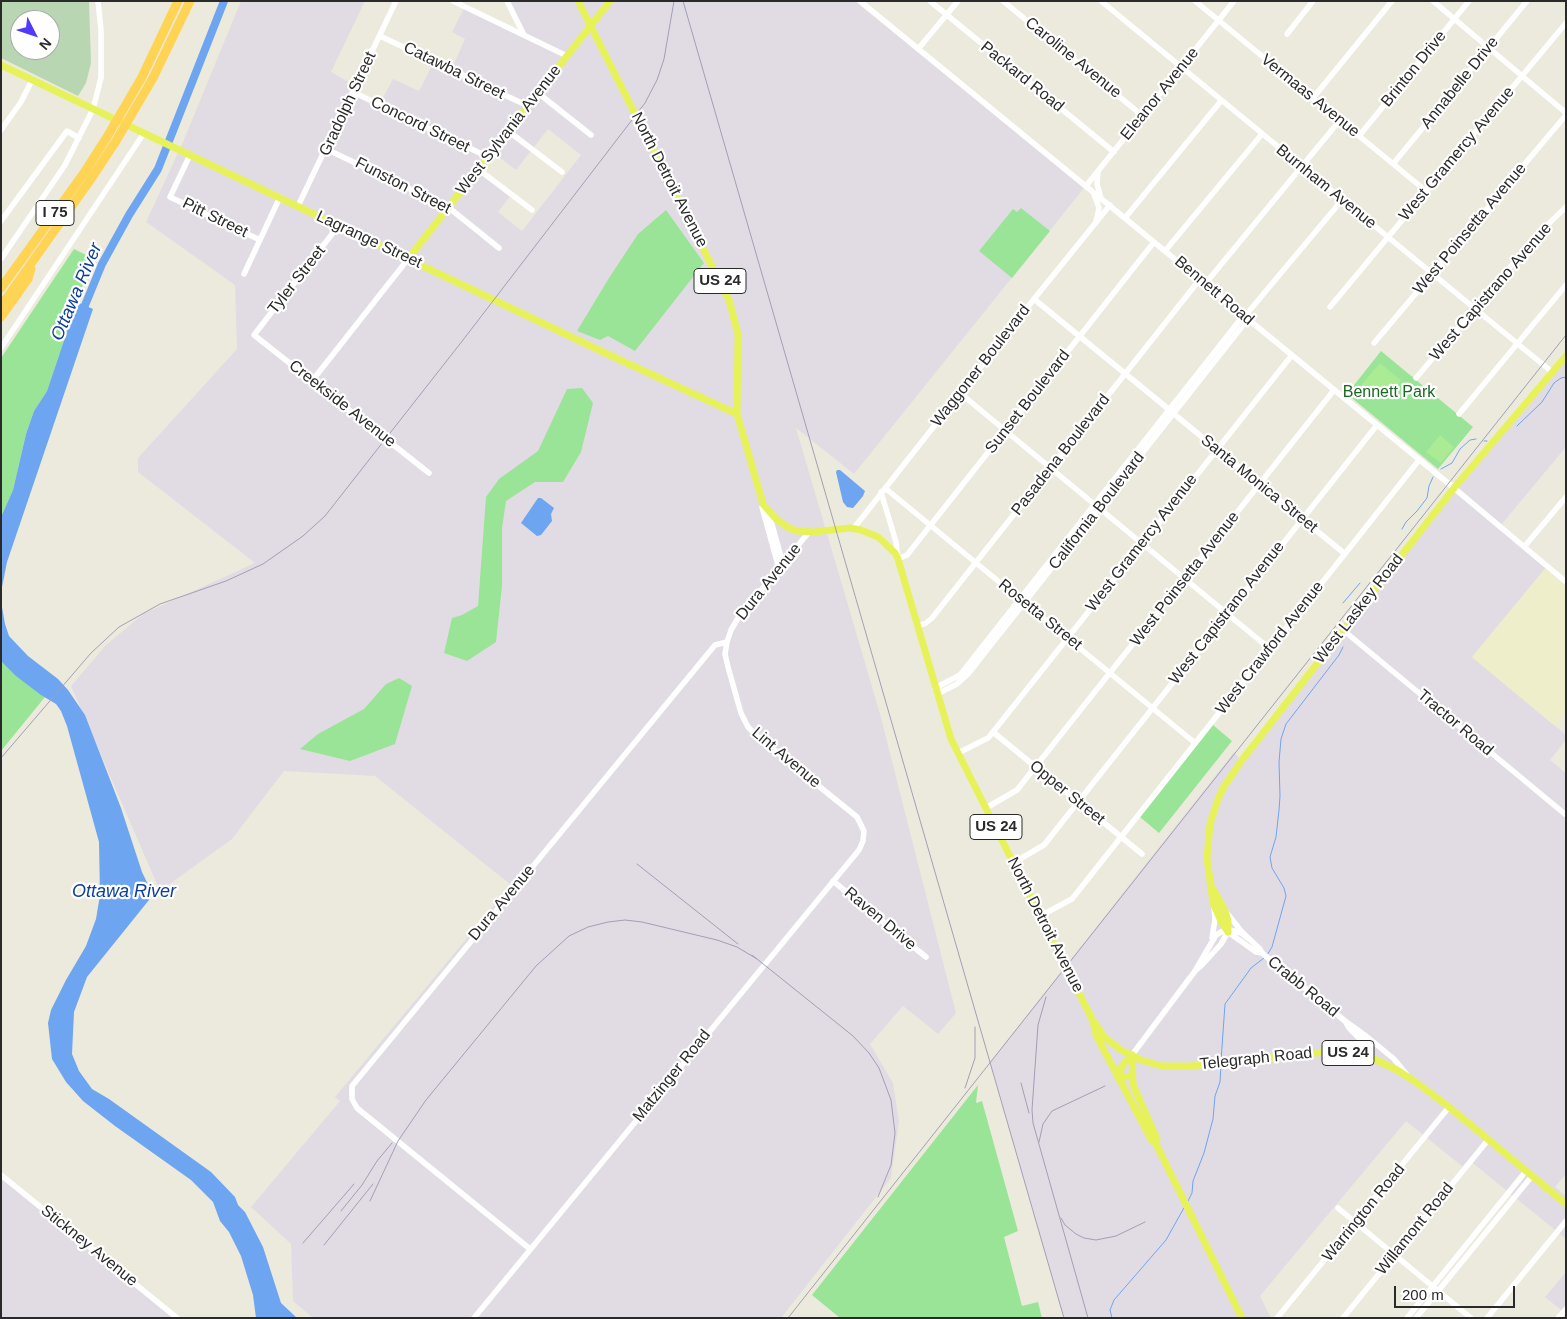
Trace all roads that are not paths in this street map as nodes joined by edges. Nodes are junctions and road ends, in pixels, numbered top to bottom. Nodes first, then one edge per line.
1 (98, 1) edge
2 (172, 1) edge
3 (178, 1) edge
4 (190, 1) edge
5 (196, 1) edge
6 (396, 1) edge
7 (453, 1) edge
8 (507, 1) edge
9 (578, 1) edge
10 (610, 1) edge
11 (860, 1) edge
12 (930, 1) edge
13 (958, 1) edge
14 (1004, 1) edge
15 (1101, 1) edge
16 (1195, 1) edge
17 (1234, 1) edge
18 (1314, 1) edge
19 (1392, 1) edge
20 (1433, 1) edge
21 (1470, 1) edge
22 (1527, 1) edge
23 (947, 15) junction
24 (1454, 19) junction
25 (181, 21) junction
26 (1219, 21) junction
27 (1566, 23) edge
28 (591, 26) junction
29 (1287, 34) dead end
30 (524, 35) junction
31 (380, 36) junction
32 (159, 44) junction
33 (1489, 48) junction
34 (918, 49) junction
35 (567, 56) junction
36 (1, 65) edge
37 (1182, 68) junction
38 (1522, 77) junction
39 (32, 80) junction
40 (353, 92) junction
41 (538, 92) junction
42 (1312, 98) junction
43 (1221, 101) junction
44 (132, 105) junction
45 (528, 106) junction
46 (93, 109) junction
47 (1566, 114) edge
48 (1143, 116) junction
49 (1340, 120) junction
50 (1, 130) edge
51 (508, 131) junction
52 (144, 133) junction
53 (1262, 134) junction
54 (591, 135) dead end
55 (1359, 136) junction
56 (80, 138) junction
57 (112, 139) junction
58 (326, 149) junction
59 (1114, 152) junction
60 (187, 153) junction
61 (488, 157) junction
62 (1393, 164) junction
63 (1301, 167) junction
64 (478, 169) junction
65 (1098, 171) junction
66 (562, 172) dead end
67 (1088, 188) junction
68 (1426, 191) junction
69 (280, 197) junction
70 (1101, 198) junction
71 (1342, 200) junction
72 (298, 206) junction
73 (1110, 206) junction
74 (448, 207) junction
75 (1566, 207) edge
76 (532, 210) dead end
77 (4, 212) edge
78 (1125, 218) junction
79 (1, 221) edge
80 (1095, 223) junction
81 (339, 225) junction
82 (1387, 237) junction
83 (260, 240) junction
84 (1154, 242) junction
85 (499, 248) dead end
86 (1165, 250) junction
87 (36, 258) junction
88 (408, 258) junction
89 (1, 259) edge
90 (244, 274) dead end
91 (1432, 274) junction
92 (1202, 282) junction
93 (1566, 285) edge
94 (1, 288) edge
95 (1034, 299) junction
96 (1, 306) edge
97 (1330, 307) dead end
98 (1474, 309) junction
99 (1, 317) edge
100 (1245, 317) junction
101 (254, 335) joint
102 (1080, 337) junction
103 (1374, 343) dead end
104 (1517, 344) junction
105 (1, 348) edge
106 (1292, 355) junction
107 (1566, 356) edge
108 (1552, 372) junction
109 (1125, 374) junction
110 (1416, 378) dead end
111 (312, 381) junction
112 (1334, 390) junction
113 (960, 394) junction
114 (1172, 412) junction
115 (737, 414) junction
116 (1459, 414) dead end
117 (1377, 425) junction
118 (1005, 431) junction
119 (1216, 449) junction
120 (1419, 460) junction
121 (1051, 469) junction
122 (429, 473) dead end
123 (1260, 484) junction
124 (1454, 488) junction
125 (883, 490) junction
126 (1566, 497) edge
127 (763, 504) junction
128 (1097, 506) junction
129 (768, 510) junction
130 (1302, 519) junction
131 (930, 527) junction
132 (854, 528) junction
133 (809, 532) junction
134 (1142, 543) junction
135 (1524, 547) junction
136 (1345, 554) junction
137 (898, 559) junction
138 (976, 563) junction
139 (781, 566) junction
140 (1185, 579) junction
141 (1566, 582) edge
142 (1022, 601) junction
143 (1227, 614) junction
144 (918, 626) junction
145 (1343, 630) junction
146 (1067, 638) junction
147 (727, 642) junction
148 (1270, 649) junction
149 (1110, 673) junction
150 (936, 691) junction
151 (1153, 708) junction
152 (993, 732) junction
153 (1196, 743) junction
154 (958, 753) junction
155 (1036, 767) junction
156 (1078, 802) junction
157 (986, 808) junction
158 (1566, 815) edge
159 (864, 831) joint
160 (1121, 837) junction
161 (1142, 854) dead end
162 (1013, 863) junction
163 (833, 881) junction
164 (1212, 887) junction
165 (1214, 903) junction
166 (1225, 911) junction
167 (1040, 916) junction
168 (1228, 930) junction
169 (1250, 939) junction
170 (1211, 942) junction
171 (1262, 954) junction
172 (926, 957) dead end
173 (1195, 971) junction
174 (1093, 1021) junction
175 (1345, 1021) junction
176 (1365, 1035) junction
177 (1132, 1055) junction
178 (1360, 1056) junction
179 (1132, 1076) junction
180 (1118, 1078) junction
181 (1410, 1078) junction
182 (1449, 1107) junction
183 (1488, 1140) junction
184 (1156, 1144) junction
185 (1529, 1174) junction
186 (1, 1175) edge
187 (1566, 1204) edge
188 (1338, 1208) dead end
189 (1356, 1222) junction
190 (1566, 1222) edge
191 (530, 1249) junction
192 (1394, 1254) junction
193 (1435, 1288) junction
194 (1566, 1308) edge
195 (177, 1318) edge
196 (474, 1318) edge
197 (1242, 1318) edge
198 (1277, 1318) edge
199 (1342, 1318) edge
200 (1407, 1318) edge
201 (1416, 1318) edge
202 (1471, 1318) edge
203 (1487, 1318) edge
204 (1558, 1318) edge

1 - 46 street
2 - 32 highway
3 - 32 highway, I 75
4 - 25 highway, I 75
5 - 25 highway
6 - 31 street, Gradolph Street
7 - 30 street
8 - 30 street
9 - 28 main road, North Detroit Avenue / US 24
10 - 28 main road, West Sylvania Avenue
11 - 34 street, Bennett Road
12 - 23 street, Packard Road
13 - 23 street
14 - 48 street, Caroline Avenue
15 - 37 street, Burnham Avenue
16 - 26 street, Vermaas Avenue
17 - 26 street, Eleanor Avenue
18 - 29 street
19 - 42 street
20 - 24 street
21 - 24 street, Brinton Drive
22 - 33 street, Annabelle Drive
23 - 34 street
23 - 59 street, Packard Road
24 - 33 street
24 - 55 street, Brinton Drive
25 - 44 highway, I 75
26 - 37 street, Eleanor Avenue
26 - 42 street, Vermaas Avenue
27 - 38 street, West Gramercy Avenue
28 - 35 main road, West Sylvania Avenue
28 - 115 main road, North Detroit Avenue / US 24
30 - 35 street
31 - 40 street, Gradolph Street
31 - 45 street, Catawba Street
32 - 44 highway, I 75
33 - 38 street
33 - 62 street, Annabelle Drive
34 - 67 street, Bennett Road
35 - 41 main road, West Sylvania Avenue
36 - 39 main road, Lagrange Street
37 - 43 street, Burnham Avenue
37 - 48 street, Eleanor Avenue
38 - 47 street
38 - 68 street, West Gramercy Avenue
39 - 46 main road, Lagrange Street
39 - 50 street
40 - 58 street, Gradolph Street
40 - 61 street, Concord Street
41 - 45 main road, West Sylvania Avenue
41 - 54 street
42 - 49 street, Vermaas Avenue
43 - 53 street, Burnham Avenue
43 - 78 street
44 - 57 highway, I 75
45 - 51 main road, West Sylvania Avenue
46 - 52 main road, Lagrange Street
46 - 56 street
47 - 91 street, West Poinsetta Avenue
48 - 59 street, Eleanor Avenue
49 - 55 street, Vermaas Avenue
49 - 63 street, Pasadena Boulevard
51 - 61 main road, West Sylvania Avenue
51 - 66 street
52 - 60 main road, Lagrange Street
52 - 105 street
53 - 63 street, Burnham Avenue
53 - 86 street
55 - 62 street, Vermaas Avenue
56 - 77 street
56 - 89 street
57 - 87 highway, I 75
57 - 94 highway, I 75
58 - 72 street, Gradolph Street
58 - 74 street, Funston Street
59 - 65 street, Eleanor Avenue
60 - 69 main road, Lagrange Street
60 - 83 street, Pitt Street
61 - 64 main road, West Sylvania Avenue
62 - 68 street, Vermaas Avenue
63 - 71 street, Burnham Avenue
63 - 92 street, Pasadena Boulevard
64 - 74 main road, West Sylvania Avenue
64 - 76 street
65 - 67 street, Eleanor Avenue
65 - 70 street
67 - 70 street, Bennett Road
67 - 80 street
68 - 82 street, West Gramercy Avenue
69 - 72 main road, Lagrange Street
69 - 83 street
70 - 73 street, Bennett Road
71 - 82 street, Burnham Avenue
71 - 100 street, California Boulevard
72 - 81 main road, Lagrange Street
73 - 78 street, Bennett Road
73 - 80 street, Waggoner Boulevard
74 - 85 street, Funston Street
74 - 88 main road, West Sylvania Avenue
75 - 98 street, West Capistrano Avenue
77 - 79 street
78 - 84 street, Bennett Road
80 - 95 street, Waggoner Boulevard
81 - 88 main road, Lagrange Street
81 - 101 street, Tyler Street
82 - 91 street, Burnham Avenue
82 - 97 street, West Gramercy Avenue
83 - 90 street
84 - 86 street, Bennett Road
84 - 102 street, Sunset Boulevard
86 - 92 street, Bennett Road
87 - 96 highway, I 75
87 - 99 highway
88 - 111 street
88 - 115 main road, Lagrange Street
91 - 98 street, Burnham Avenue
91 - 103 street, West Poinsetta Avenue
92 - 100 street, Bennett Road
92 - 109 street, Pasadena Boulevard
93 - 104 street
95 - 102 street, Santa Monica Street
95 - 113 street, Waggoner Boulevard
98 - 104 street, Burnham Avenue
98 - 110 street, West Capistrano Avenue
100 - 106 street, Bennett Road
100 - 114 street, California Boulevard
101 - 111 street, Creekside Avenue
102 - 109 street, Santa Monica Street
102 - 118 street, Sunset Boulevard
104 - 108 street, Burnham Avenue
104 - 116 street
106 - 112 street, Bennett Road
106 - 119 street, West Gramercy Avenue
107 - 108 main road, West Laskey Road
108 - 124 main road, West Laskey Road
109 - 114 street, Santa Monica Street
109 - 121 street, Pasadena Boulevard
111 - 122 street, Creekside Avenue
112 - 117 street, Bennett Road
112 - 123 street, West Poinsetta Avenue
113 - 118 street
113 - 125 street, Waggoner Boulevard
114 - 119 street, Santa Monica Street
114 - 128 street, California Boulevard
115 - 127 main road, North Detroit Avenue / US 24
117 - 120 street, Bennett Road
117 - 130 street, West Capistrano Avenue
118 - 121 street
118 - 131 street, Sunset Boulevard
119 - 123 street, Santa Monica Street
119 - 134 street, West Gramercy Avenue
120 - 124 street, Bennett Road
120 - 136 street, West Crawford Avenue
121 - 128 street
121 - 138 street, Pasadena Boulevard
123 - 130 street, Santa Monica Street
123 - 140 street, West Poinsetta Avenue
124 - 135 street, Bennett Road
124 - 145 main road, West Laskey Road
125 - 131 street, Rosetta Street
125 - 132 street, Waggoner Boulevard
125 - 137 street, North Detroit Avenue
126 - 135 street
127 - 129 main road, North Detroit Avenue / US 24
127 - 139 street
128 - 134 street
128 - 142 street, California Boulevard
129 - 133 main road, North Detroit Avenue / US 24
129 - 139 street
130 - 136 street, Santa Monica Street
130 - 143 street, West Capistrano Avenue
131 - 137 street, Sunset Boulevard
131 - 138 street, Rosetta Street
132 - 133 main road, North Detroit Avenue / US 24
132 - 137 main road, North Detroit Avenue / US 24
133 - 139 street, Dura Avenue
134 - 140 street
134 - 146 street, West Gramercy Avenue
135 - 141 street, Bennett Road
136 - 148 street, West Crawford Avenue
137 - 144 main road, North Detroit Avenue / US 24
138 - 142 street, Rosetta Street
138 - 144 street, Pasadena Boulevard
139 - 147 street, Dura Avenue
140 - 143 street
140 - 149 street, West Poinsetta Avenue
142 - 146 street, Rosetta Street
142 - 150 street, California Boulevard
143 - 148 street
143 - 151 street, West Capistrano Avenue
144 - 150 main road, North Detroit Avenue / US 24
145 - 158 street, Tractor Road
145 - 164 main road, West Laskey Road
146 - 149 street, Rosetta Street
146 - 152 street, West Gramercy Avenue
147 - 159 street, Lint Avenue
147 - 191 street, Dura Avenue
148 - 153 street, West Crawford Avenue
149 - 151 street, Rosetta Street
149 - 155 street, West Poinsetta Avenue
150 - 154 main road, North Detroit Avenue / US 24
151 - 153 street, Rosetta Street
151 - 156 street, West Capistrano Avenue
152 - 154 street, West Gramercy Avenue
152 - 155 street, Opper Street
153 - 160 street, West Crawford Avenue
154 - 157 main road, North Detroit Avenue / US 24
155 - 156 street, Opper Street
155 - 157 street, West Poinsetta Avenue
156 - 160 street, Opper Street
156 - 162 street, West Capistrano Avenue
157 - 162 main road, North Detroit Avenue / US 24
159 - 163 street, Matzinger Road
160 - 161 street, Opper Street
160 - 167 street, West Crawford Avenue
162 - 167 main road, North Detroit Avenue / US 24
163 - 172 street, Raven Drive
163 - 191 street, Matzinger Road
164 - 165 main road, West Laskey Road
164 - 166 main road, West Laskey Road
165 - 168 main road, West Laskey Road
165 - 170 street, West Laskey Road
166 - 168 main road, West Laskey Road
166 - 169 street, Crabb Road
167 - 174 main road, North Detroit Avenue / US 24
168 - 169 street, Crabb Road
168 - 170 street
168 - 171 street, Crabb Road
168 - 173 street
169 - 171 street, Crabb Road
170 - 173 street
171 - 175 street, Crabb Road
173 - 177 street
174 - 177 main road, Telegraph Road / US 24
174 - 180 main road, North Detroit Avenue
175 - 176 street, Crabb Road
175 - 178 street, Crabb Road
176 - 178 street
176 - 181 street, Crabb Road
177 - 178 main road, Telegraph Road / US 24
177 - 179 main road, North Detroit Avenue
177 - 180 main road
178 - 181 main road, Telegraph Road / US 24
179 - 180 main road
179 - 184 main road, North Detroit Avenue
180 - 184 main road, North Detroit Avenue
181 - 182 main road, Telegraph Road / US 24
182 - 183 main road, Telegraph Road / US 24
182 - 189 street, Warrington Road
183 - 185 main road, Telegraph Road / US 24
183 - 192 street, Willamont Road
184 - 197 main road, North Detroit Avenue
185 - 187 main road, Telegraph Road / US 24
185 - 193 street
186 - 195 street, Stickney Avenue
188 - 189 street
189 - 192 street
189 - 198 street, Warrington Road
190 - 203 street
191 - 196 street, Matzinger Road
192 - 193 street
192 - 199 street, Willamont Road
193 - 200 street
193 - 201 street
193 - 202 street
194 - 204 street

